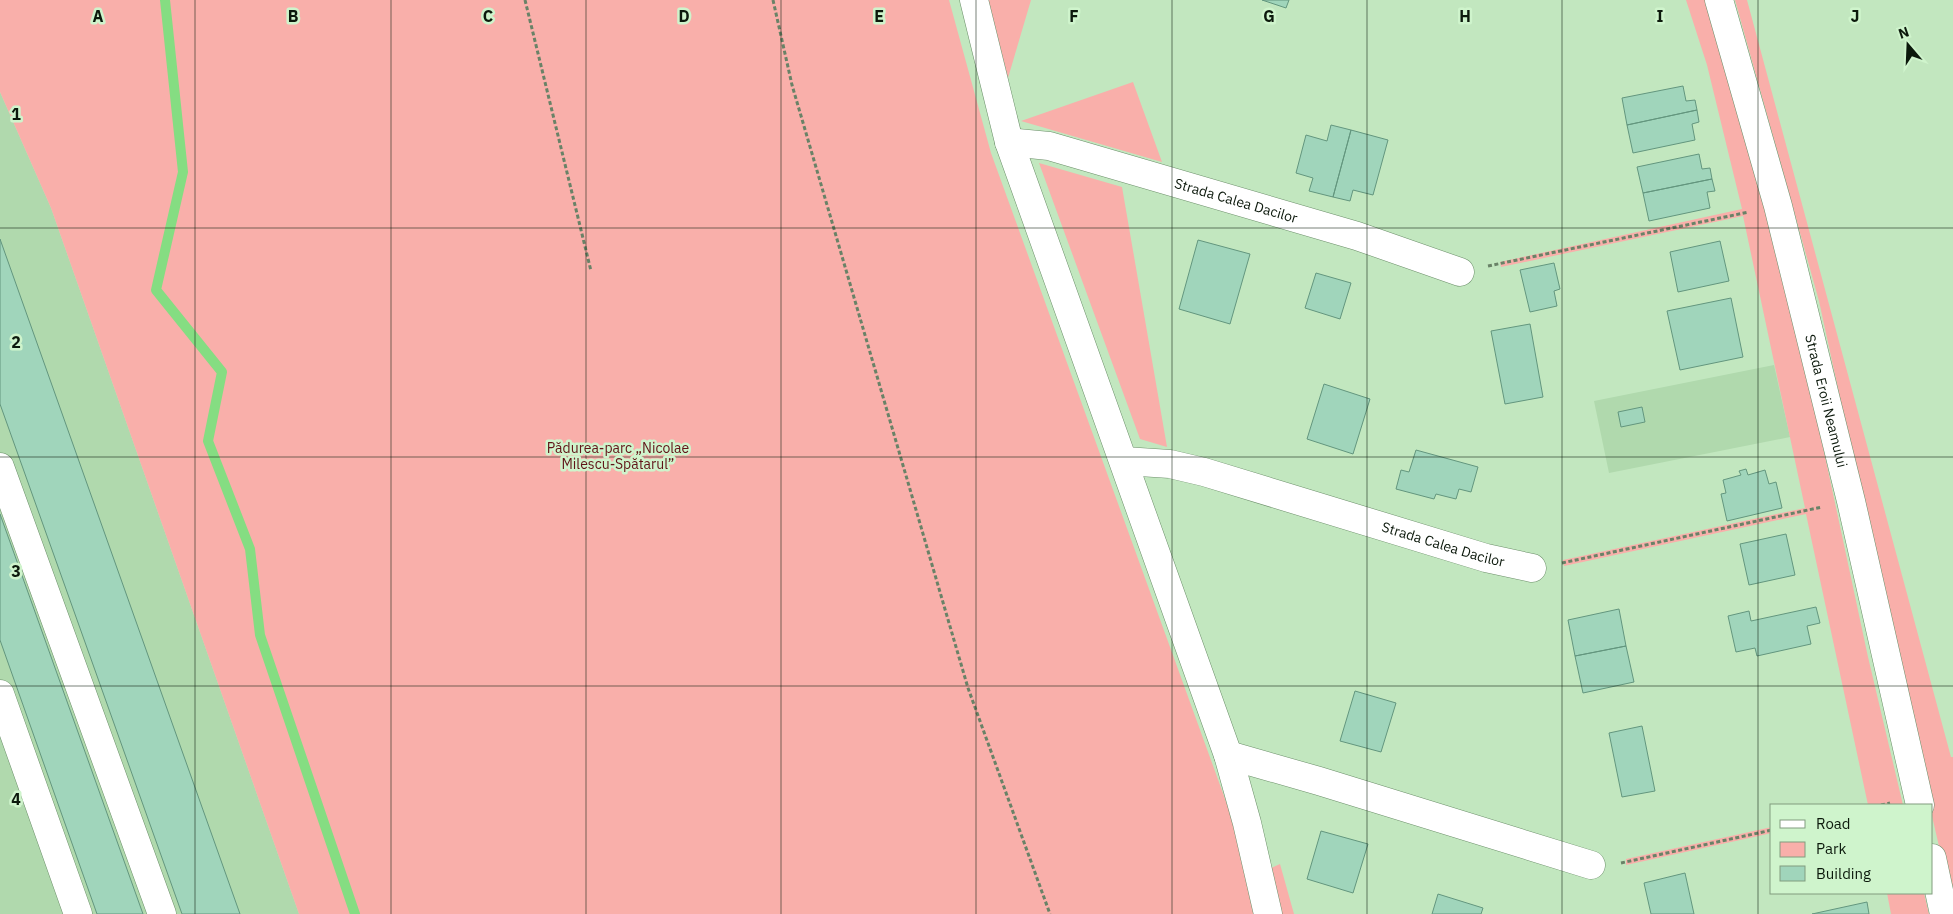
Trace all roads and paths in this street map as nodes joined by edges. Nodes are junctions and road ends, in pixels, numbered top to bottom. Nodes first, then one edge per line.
1 (525, 0) edge
2 (773, 0) edge
3 (974, 0) edge
4 (1720, 0) edge
5 (1009, 142) junction
6 (1778, 206) junction
7 (591, 271) dead end
8 (1460, 272) joint
9 (1124, 461) junction
10 (0, 467) edge
11 (1851, 501) junction
12 (1532, 568) joint
13 (0, 694) edge
14 (1228, 755) junction
15 (1920, 804) edge
16 (1770, 830) edge
17 (1933, 863) edge
18 (1590, 865) joint
19 (78, 914) edge
20 (162, 914) edge
21 (1050, 914) edge
22 (1268, 914) edge
23 (1944, 914) edge

1 - 7 path
2 - 21 path
3 - 5 street
4 - 6 street, Strada Eroii Neamului
5 - 8 street, Strada Calea Dacilor
5 - 9 street
6 - 8 path
6 - 11 street, Strada Eroii Neamului
9 - 12 street, Strada Calea Dacilor
9 - 14 street
10 - 20 street
11 - 12 path
11 - 15 street, Strada Eroii Neamului
13 - 19 street
14 - 18 street
14 - 22 street
16 - 18 path
17 - 23 street

